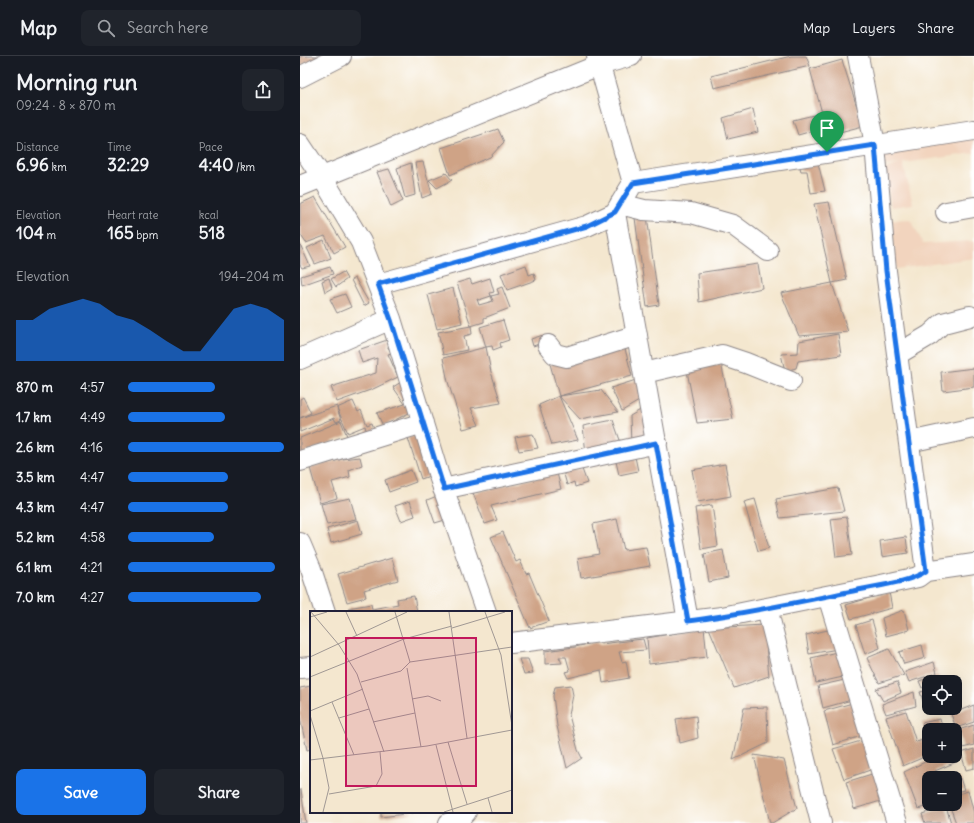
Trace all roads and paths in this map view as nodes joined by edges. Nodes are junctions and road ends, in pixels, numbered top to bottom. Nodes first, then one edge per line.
1 (341, 56) edge
2 (631, 56) edge
3 (858, 56) edge
4 (598, 60) edge
5 (300, 77) edge
6 (974, 130) edge
7 (300, 144) edge
8 (875, 145) junction
9 (322, 177) junction
10 (633, 183) junction
11 (300, 186) edge
12 (618, 208) junction
13 (974, 208) edge
14 (946, 212) dead end
15 (768, 252) dead end
16 (378, 284) junction
17 (970, 316) dead end
18 (391, 320) junction
19 (637, 335) junction
20 (548, 345) dead end
21 (898, 354) junction
22 (300, 359) edge
23 (644, 373) junction
24 (791, 381) dead end
25 (423, 423) junction
26 (974, 428) edge
27 (909, 442) junction
28 (656, 443) junction
29 (300, 461) edge
30 (444, 489) junction
31 (300, 543) edge
32 (974, 564) edge
33 (926, 571) junction
34 (828, 596) junction
35 (767, 608) junction
36 (326, 611) edge
37 (486, 611) edge
38 (688, 621) junction
39 (512, 643) edge
40 (310, 667) edge
41 (300, 668) edge
42 (465, 813) edge
43 (449, 823) edge
44 (821, 823) edge
45 (897, 823) edge

1 - 5 street
2 - 4 street
3 - 8 street
4 - 9 street
4 - 10 street
6 - 8 street
7 - 9 street
8 - 10 street
8 - 21 street
9 - 11 street
9 - 16 street
10 - 12 street
12 - 15 street
12 - 16 street
12 - 19 street
13 - 14 street
16 - 18 street
17 - 21 street
18 - 22 street
18 - 25 street
19 - 20 street
19 - 23 street
21 - 27 street
23 - 24 street
23 - 28 street
25 - 29 street
25 - 30 street
26 - 27 street
27 - 33 street
28 - 30 street
28 - 38 street
30 - 37 street
31 - 36 street
32 - 33 street
33 - 34 street
34 - 35 street
34 - 45 street
35 - 38 street
35 - 44 street
38 - 39 street
40 - 41 street
42 - 43 street

